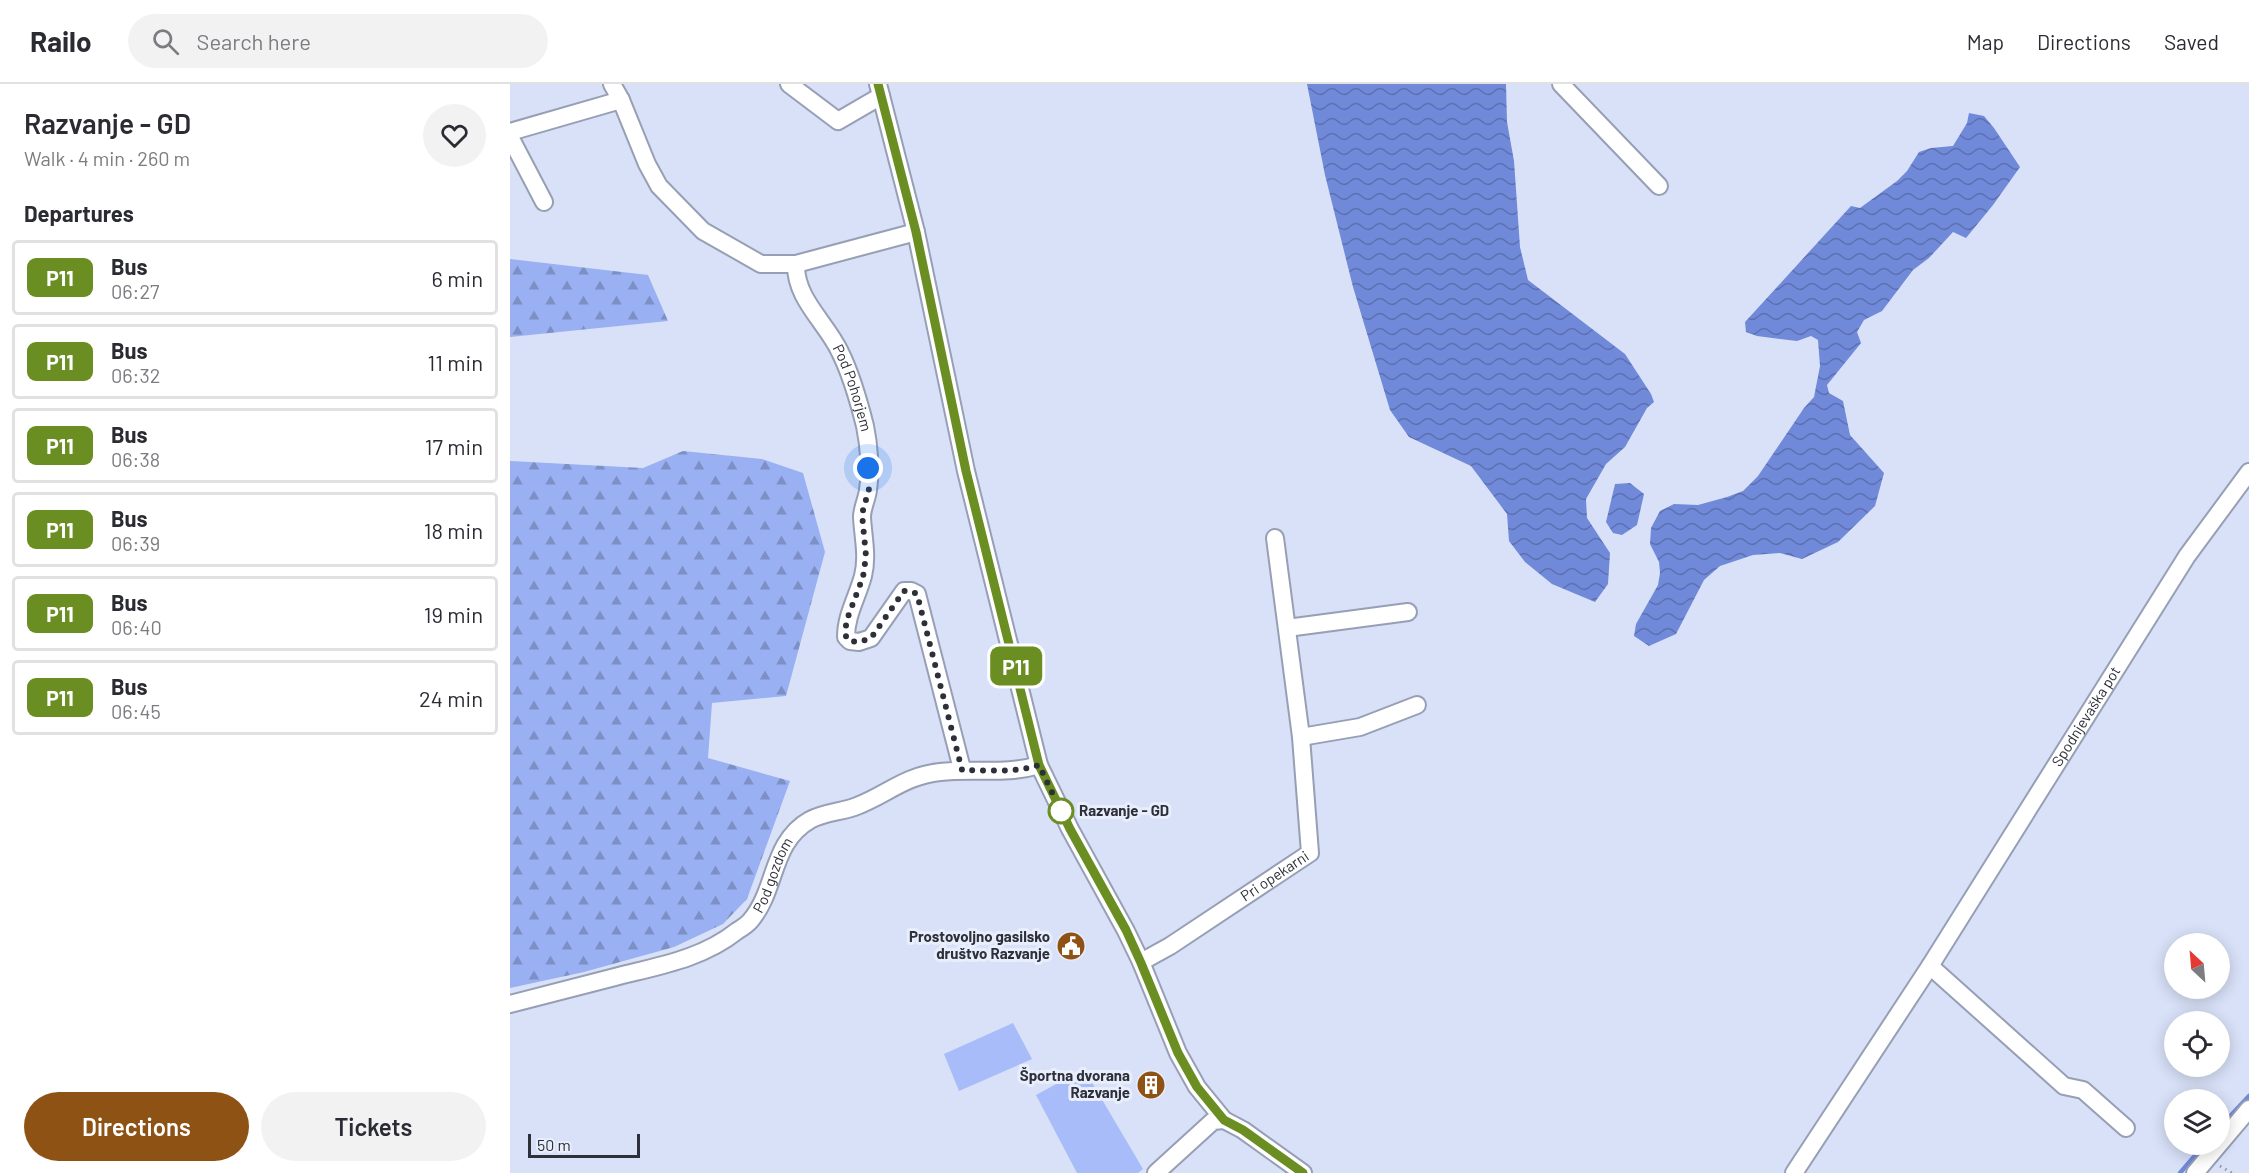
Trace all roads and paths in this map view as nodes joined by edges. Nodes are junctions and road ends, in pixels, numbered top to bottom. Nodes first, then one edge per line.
1 (612, 84) edge
2 (789, 84) edge
3 (1561, 84) edge
4 (881, 88) edge
5 (621, 100) junction
6 (510, 132) edge
7 (510, 137) edge
8 (1659, 186) dead end
9 (544, 202) dead end
10 (916, 232) junction
11 (796, 264) junction
12 (2249, 472) edge
13 (1275, 538) dead end
14 (1408, 612) dead end
15 (1287, 628) junction
16 (1417, 705) dead end
17 (1301, 737) junction
18 (1039, 765) junction
19 (962, 770) junction
20 (1141, 963) junction
21 (1929, 966) junction
22 (510, 1004) edge
23 (2249, 1109) edge
24 (1218, 1121) junction
25 (2126, 1128) dead end
26 (1156, 1173) edge
27 (1303, 1173) edge
28 (1794, 1173) edge
29 (2195, 1173) edge

1 - 5 street
2 - 4 street
3 - 8 street
4 - 10 street
5 - 6 street
5 - 11 street
7 - 9 street
10 - 11 street
10 - 18 street
11 - 19 street, Pod Pohorjem
12 - 21 street, Spodnjevaška pot
13 - 15 street, Pri opekarni
14 - 15 street
15 - 17 street, Pri opekarni
16 - 17 street
17 - 20 street, Pri opekarni
18 - 19 street, Pod gozdom
18 - 20 street
19 - 22 street, Pod gozdom
20 - 24 street
21 - 25 street
21 - 28 street, Spodnjevaška pot
23 - 29 street
24 - 26 street
24 - 27 street

